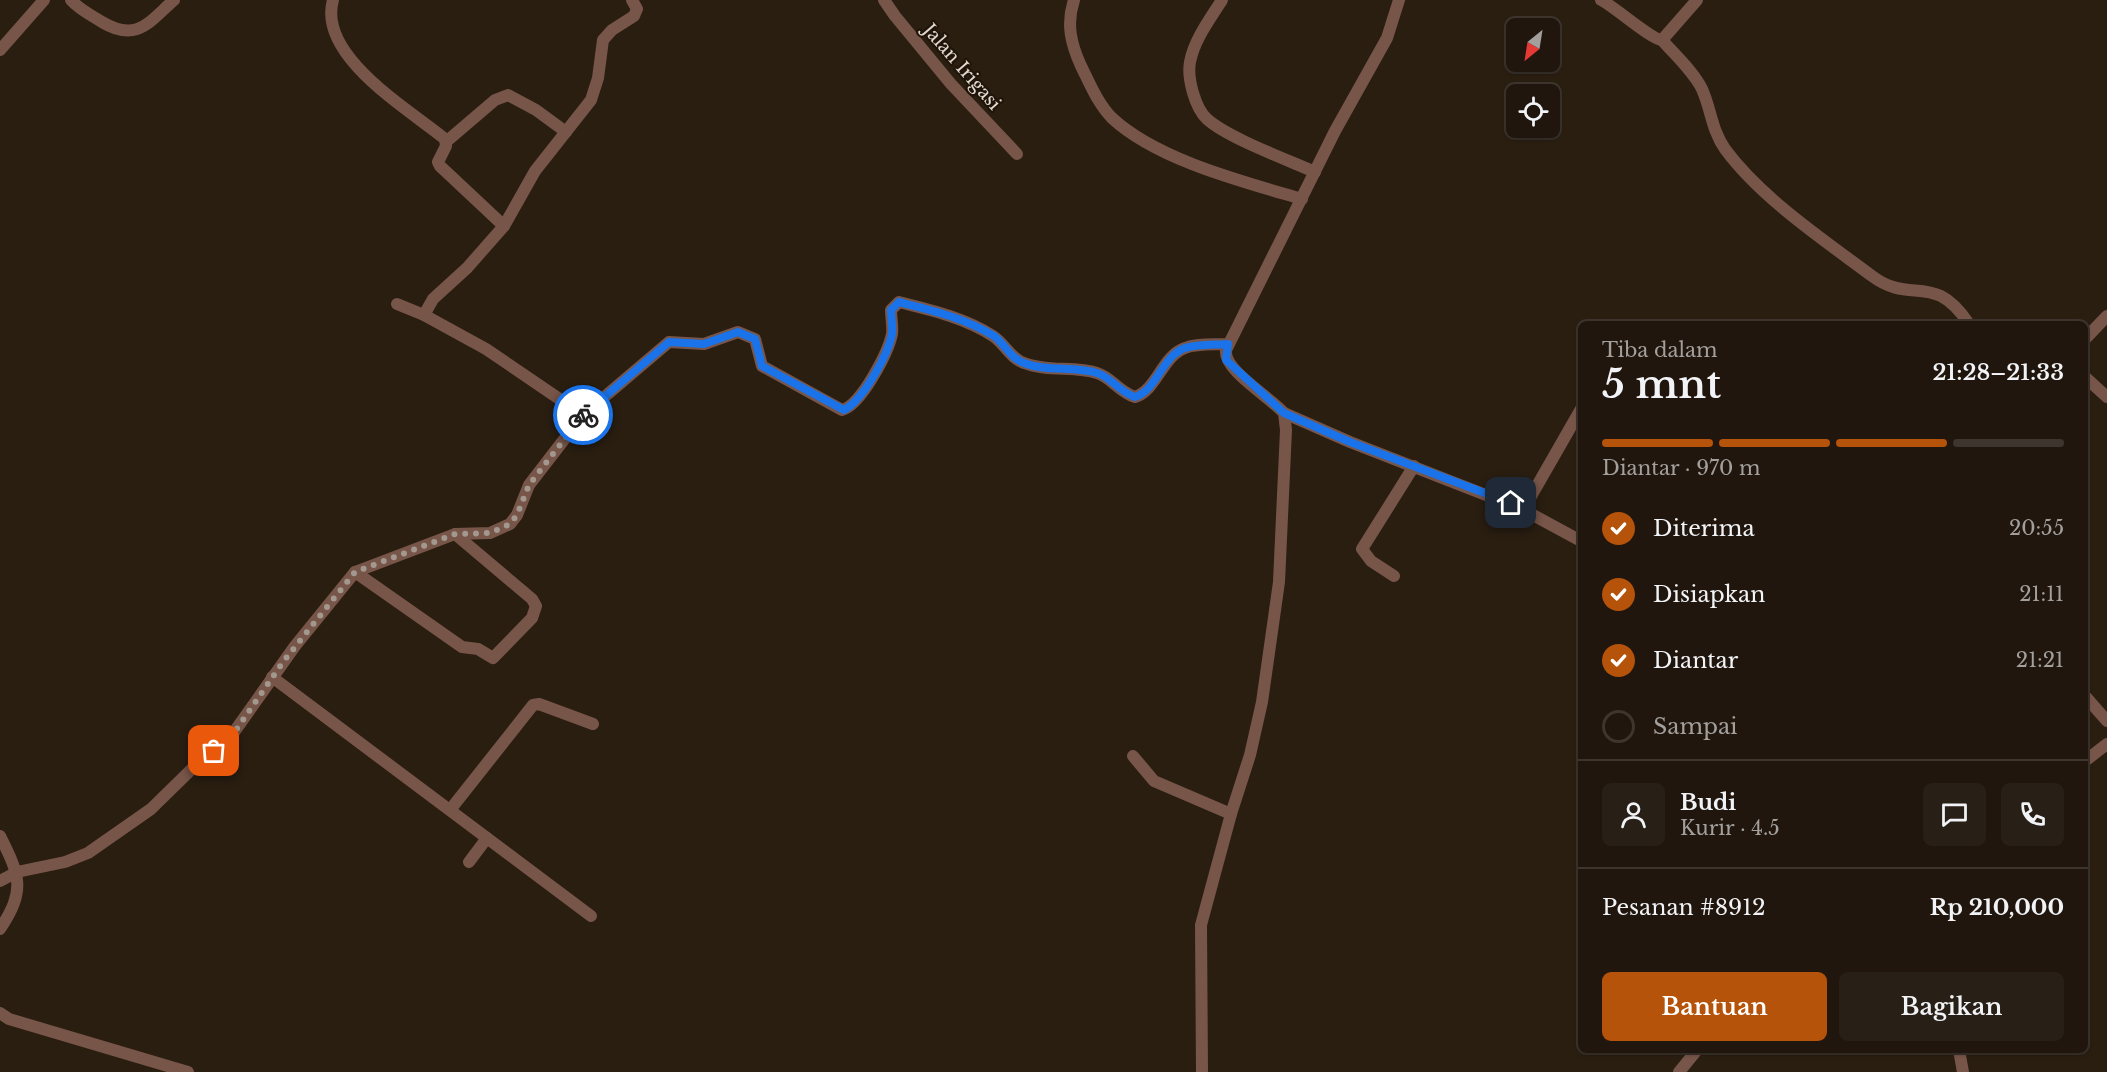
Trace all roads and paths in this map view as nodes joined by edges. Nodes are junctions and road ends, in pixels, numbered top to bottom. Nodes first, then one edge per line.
1 (44, 0) edge
2 (71, 0) edge
3 (174, 0) edge
4 (333, 0) edge
5 (632, 0) edge
6 (884, 0) edge
7 (1074, 0) edge
8 (1222, 0) edge
9 (1399, 0) edge
10 (1601, 0) edge
11 (1697, 0) edge
12 (1662, 40) junction
13 (0, 50) edge
14 (566, 132) junction
15 (447, 141) junction
16 (1017, 154) dead end
17 (1316, 172) junction
18 (1302, 199) junction
19 (504, 226) junction
20 (397, 304) dead end
21 (424, 315) junction
22 (2107, 316) edge
23 (1966, 321) edge
24 (2088, 336) edge
25 (1228, 344) junction
26 (2088, 380) edge
27 (2107, 397) edge
28 (1284, 413) junction
29 (1578, 414) edge
30 (583, 415) junction
31 (1414, 466) junction
32 (1511, 503) junction
33 (455, 534) junction
34 (1578, 539) edge
35 (355, 572) junction
36 (1394, 576) dead end
37 (272, 677) junction
38 (2088, 699) edge
39 (2107, 721) edge
40 (593, 724) dead end
41 (2107, 744) edge
42 (1132, 756) dead end
43 (2088, 759) edge
44 (450, 810) junction
45 (1231, 814) junction
46 (0, 836) edge
47 (487, 838) junction
48 (469, 862) dead end
49 (18, 872) junction
50 (0, 881) edge
51 (591, 916) dead end
52 (0, 929) edge
53 (0, 1013) edge
54 (1695, 1053) edge
55 (1960, 1053) edge
56 (188, 1072) edge
57 (1202, 1072) edge
58 (1679, 1072) edge
59 (1963, 1072) edge

1 - 13 street
2 - 3 street
4 - 15 street
5 - 14 street
6 - 16 street, Jalan Irigasi
7 - 18 street
8 - 17 street
9 - 17 street
10 - 12 street
11 - 12 street
12 - 23 street
14 - 15 street
14 - 19 street
15 - 19 street
17 - 18 street
18 - 25 street
19 - 21 street
20 - 21 street
21 - 30 street
22 - 24 street
25 - 28 street
25 - 30 street
26 - 27 street
28 - 31 street
28 - 45 street
29 - 32 street
30 - 33 street
31 - 32 street
31 - 36 street
32 - 34 street
33 - 35 street
33 - 35 street
35 - 37 street
37 - 44 street
37 - 49 street
38 - 39 street
40 - 44 street
41 - 43 street
42 - 45 street
44 - 47 street
45 - 57 street
46 - 49 street
47 - 48 street
47 - 51 street
49 - 50 street
49 - 52 street
53 - 56 street
54 - 58 street
55 - 59 street

